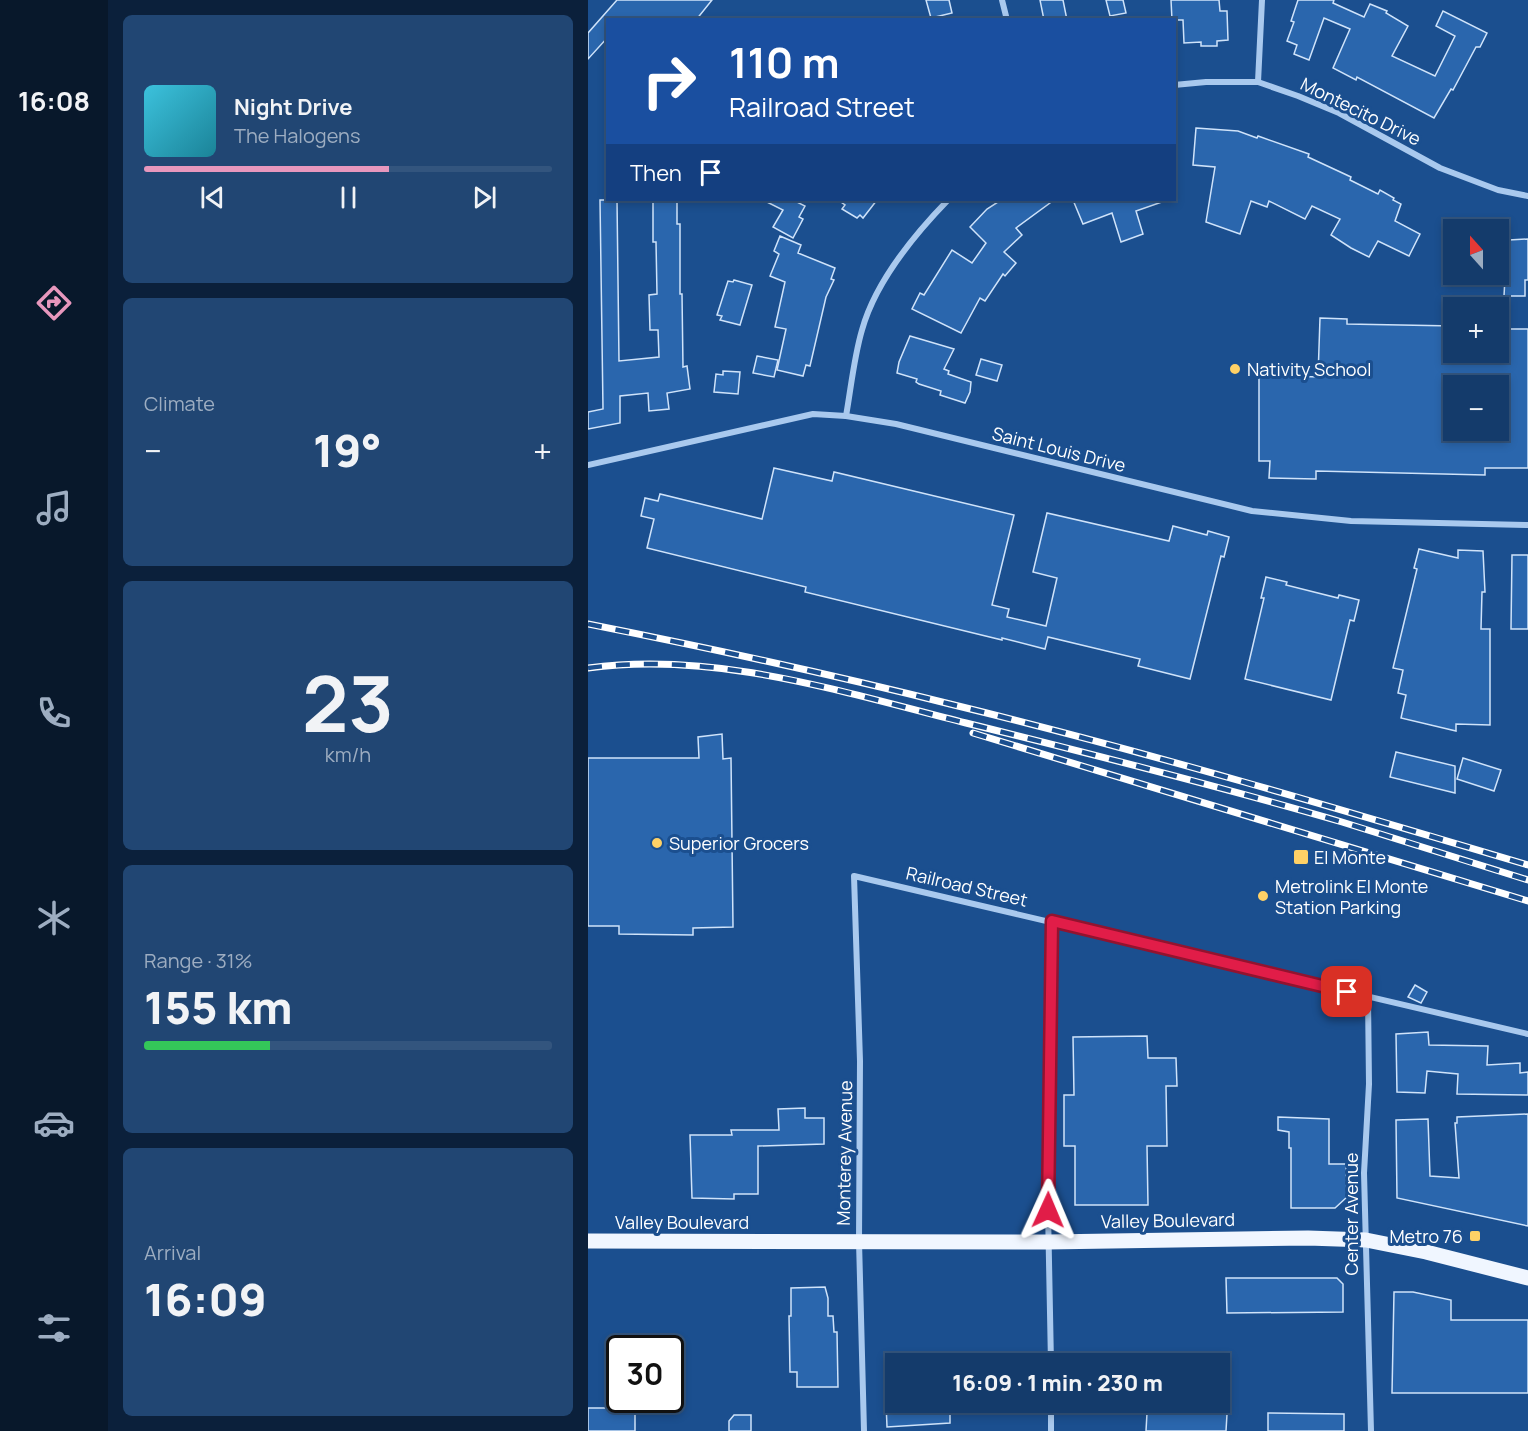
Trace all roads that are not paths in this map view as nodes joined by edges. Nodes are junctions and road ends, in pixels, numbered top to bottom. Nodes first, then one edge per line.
1 (1002, 0) edge
2 (1262, 0) edge
3 (1006, 18) edge
4 (1258, 82) junction
5 (1176, 85) edge
6 (1528, 196) edge
7 (947, 201) edge
8 (846, 416) junction
9 (588, 465) edge
10 (1528, 525) edge
11 (854, 876) joint
12 (1052, 921) junction
13 (1368, 997) junction
14 (1528, 1034) edge
15 (1365, 1240) junction
16 (588, 1241) edge
17 (859, 1241) junction
18 (1048, 1242) junction
19 (1528, 1278) edge
20 (1051, 1353) edge
21 (1052, 1413) edge
22 (864, 1431) edge
23 (1051, 1431) edge
24 (1371, 1431) edge

1 - 3 street
2 - 4 street
4 - 5 street, Montecito Drive
4 - 6 street, Montecito Drive
7 - 8 street
8 - 9 street, Saint Louis Drive
8 - 10 street, Saint Louis Drive
11 - 12 street, Railroad Street
11 - 17 street, Monterey Avenue
12 - 13 street, Railroad Street
12 - 18 street
13 - 14 street, Railroad Street
13 - 15 street, Center Avenue
15 - 18 main road, Valley Boulevard
15 - 19 main road, Valley Boulevard
15 - 24 street, Center Avenue
16 - 17 main road, Valley Boulevard
17 - 18 main road, Valley Boulevard
17 - 22 street, Monterey Avenue
18 - 20 street
21 - 23 street

